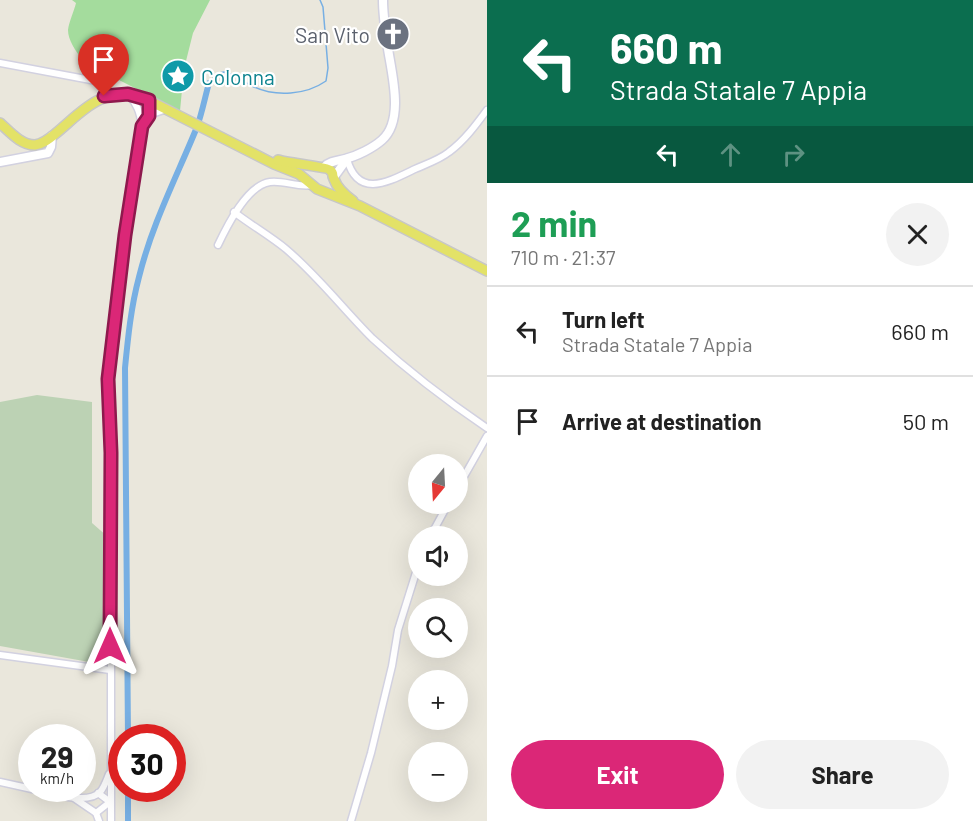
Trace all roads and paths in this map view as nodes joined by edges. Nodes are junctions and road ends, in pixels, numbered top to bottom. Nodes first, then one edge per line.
1 (383, 0) edge
2 (0, 63) edge
3 (128, 94) junction
4 (108, 96) junction
5 (149, 100) junction
6 (487, 110) edge
7 (139, 111) junction
8 (171, 111) junction
9 (149, 116) junction
10 (0, 123) edge
11 (142, 126) junction
12 (52, 136) junction
13 (265, 159) junction
14 (347, 159) junction
15 (0, 162) edge
16 (321, 167) junction
17 (334, 178) junction
18 (312, 184) junction
19 (323, 190) junction
20 (360, 206) junction
21 (234, 212) junction
22 (218, 245) dead end
23 (487, 271) edge
24 (487, 428) edge
25 (487, 436) edge
26 (468, 469) edge
27 (412, 586) edge
28 (0, 655) edge
29 (110, 670) junction
30 (110, 724) edge
31 (108, 776) edge
32 (0, 782) edge
33 (18, 786) edge
34 (98, 794) joint
35 (108, 801) edge
36 (80, 802) edge
37 (110, 802) joint
38 (96, 813) junction
39 (99, 821) edge
40 (111, 821) edge
41 (351, 821) edge

1 - 14 street
2 - 4 street
3 - 4 main road
3 - 5 main road
3 - 7 street
4 - 12 main road
5 - 7 street
5 - 8 main road
5 - 9 street
6 - 14 street
7 - 11 street
8 - 9 street
8 - 13 main road
9 - 11 street
10 - 12 main road
11 - 29 street
12 - 15 street
13 - 16 main road
13 - 18 main road
14 - 16 street
14 - 17 street
16 - 17 main road
16 - 18 main road
17 - 19 main road
17 - 20 main road
18 - 19 main road
18 - 21 street
19 - 20 main road
20 - 23 main road
21 - 22 street
21 - 24 street
25 - 26 street
27 - 41 street
28 - 29 street
29 - 30 street
31 - 34 street
32 - 33 street
34 - 35 street
36 - 38 street
37 - 38 street
37 - 40 street
38 - 39 street

